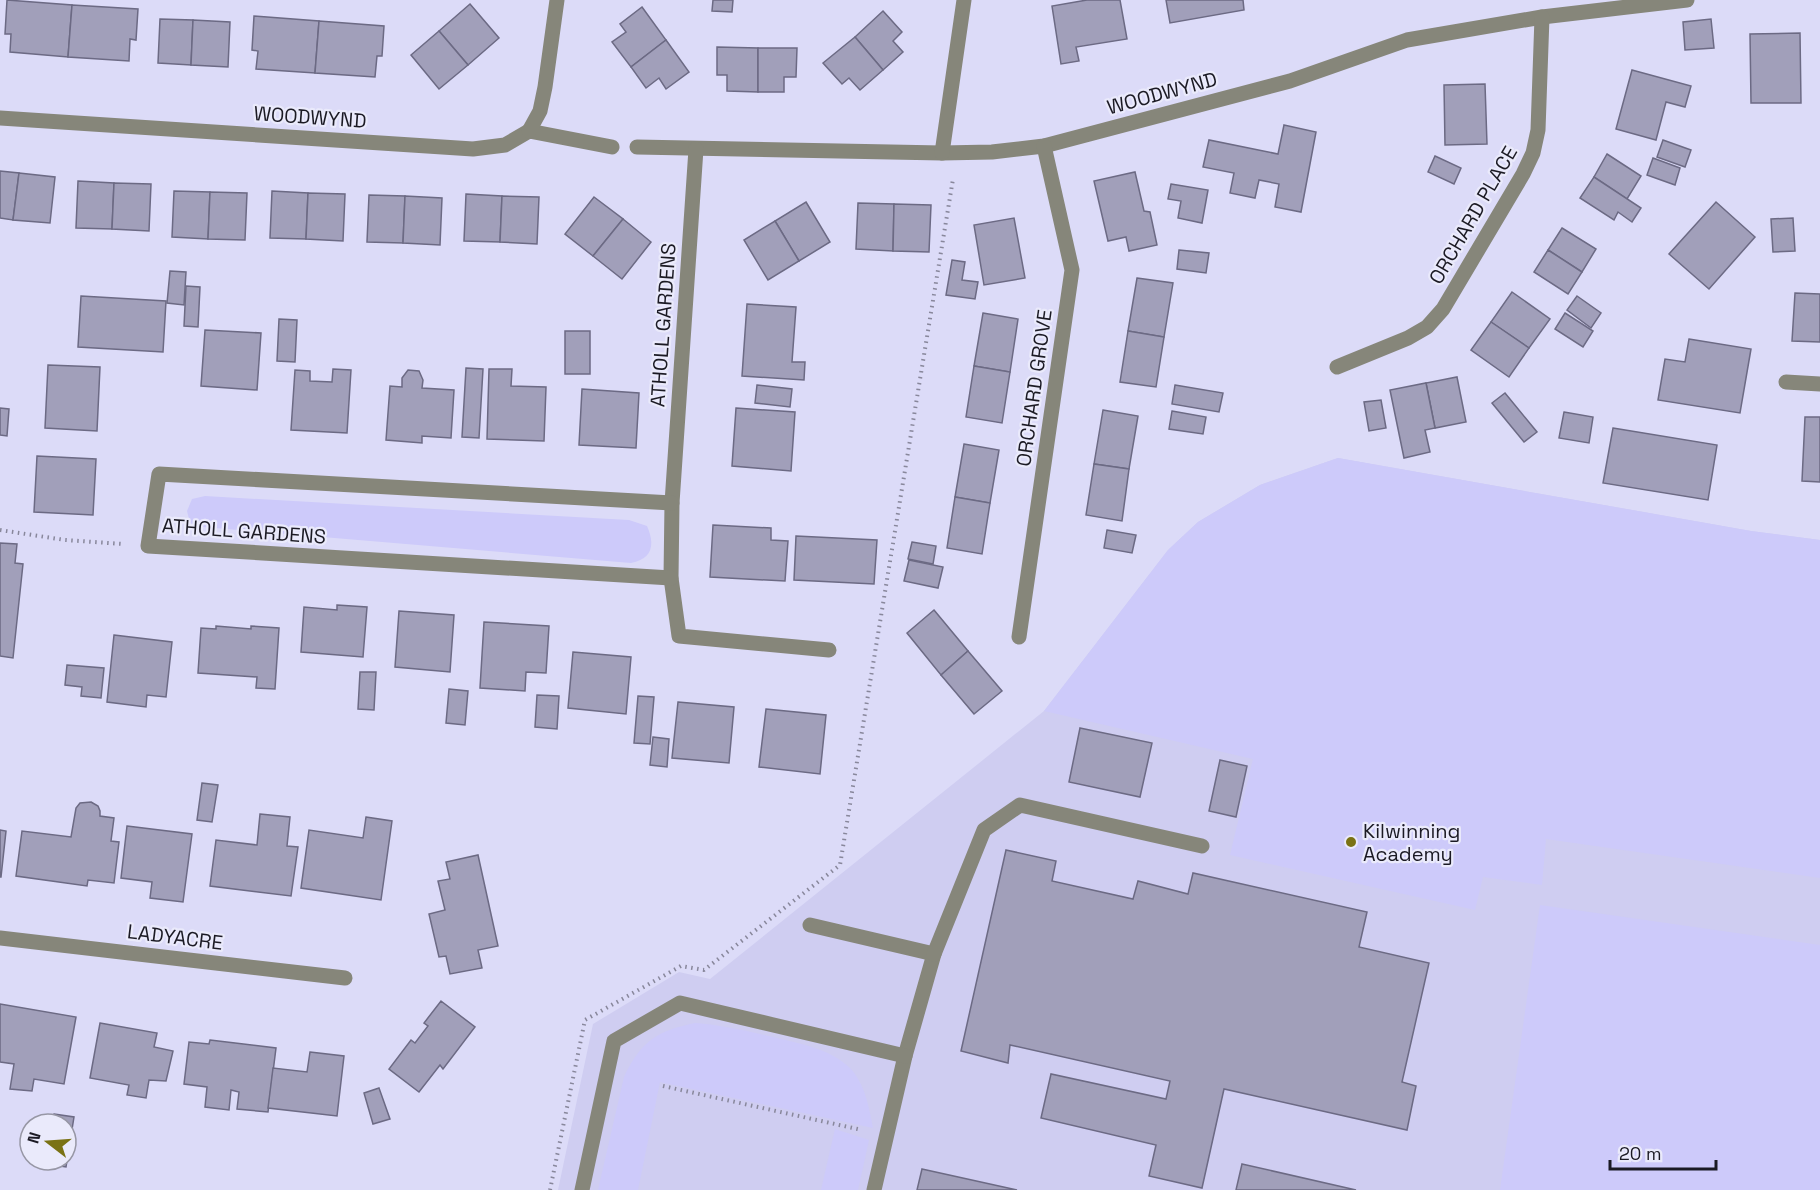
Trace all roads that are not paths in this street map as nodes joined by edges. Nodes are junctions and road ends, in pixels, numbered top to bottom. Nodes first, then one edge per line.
1 (557, 0) edge
2 (964, 0) edge
3 (1688, 0) edge
4 (1542, 17) junction
5 (0, 118) edge
6 (529, 131) junction
7 (1044, 146) junction
8 (612, 147) dead end
9 (638, 147) dead end
10 (696, 149) junction
11 (942, 153) junction
12 (1337, 367) dead end
13 (1786, 382) dead end
14 (1820, 384) edge
15 (672, 503) junction
16 (671, 578) junction
17 (1019, 638) dead end
18 (829, 650) dead end
19 (1202, 846) dead end
20 (810, 925) dead end
21 (0, 938) edge
22 (934, 954) junction
23 (345, 978) dead end
24 (905, 1056) junction
25 (582, 1190) edge
26 (874, 1190) edge

1 - 6 street
2 - 11 street
3 - 4 street, WOODWYND
4 - 7 street, WOODWYND
4 - 12 street, ORCHARD PLACE
5 - 6 street, WOODWYND
6 - 8 street
7 - 11 street, WOODWYND
7 - 17 street, ORCHARD GROVE
9 - 10 street, WOODWYND
10 - 11 street, WOODWYND
10 - 15 street, ATHOLL GARDENS
13 - 14 street
15 - 16 street, ATHOLL GARDENS
15 - 16 street, ATHOLL GARDENS
16 - 18 street, ATHOLL GARDENS
19 - 22 street
20 - 22 street
21 - 23 street, LADYACRE
22 - 24 street
24 - 25 street
24 - 26 street

